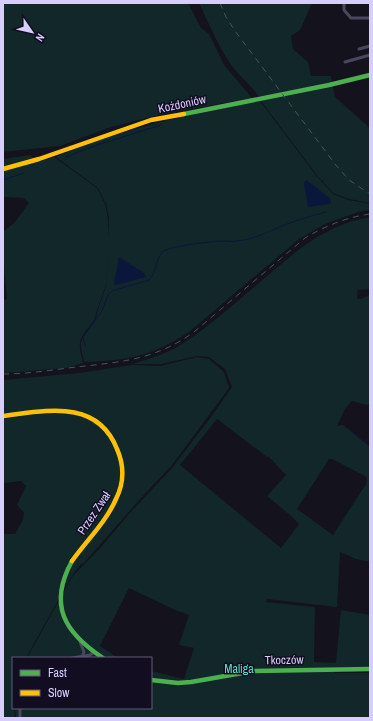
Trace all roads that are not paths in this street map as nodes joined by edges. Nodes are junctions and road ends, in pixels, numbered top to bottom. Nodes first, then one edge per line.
1 (344, 3) edge
2 (370, 18) edge
3 (370, 46) edge
4 (359, 49) dead end
5 (370, 55) edge
6 (345, 62) dead end
7 (370, 75) edge
8 (3, 169) edge
9 (3, 416) edge
10 (78, 640) junction
11 (94, 652) junction
12 (82, 657) joint
13 (102, 657) edge
14 (370, 669) edge
15 (152, 680) edge

1 - 2 street
3 - 4 street
5 - 6 street
7 - 8 street, Kożdoniów
9 - 10 street, Przez Zwał
10 - 11 street, Przez Zwał
10 - 12 street
11 - 12 street
11 - 13 street
14 - 15 street, Tkoczów

